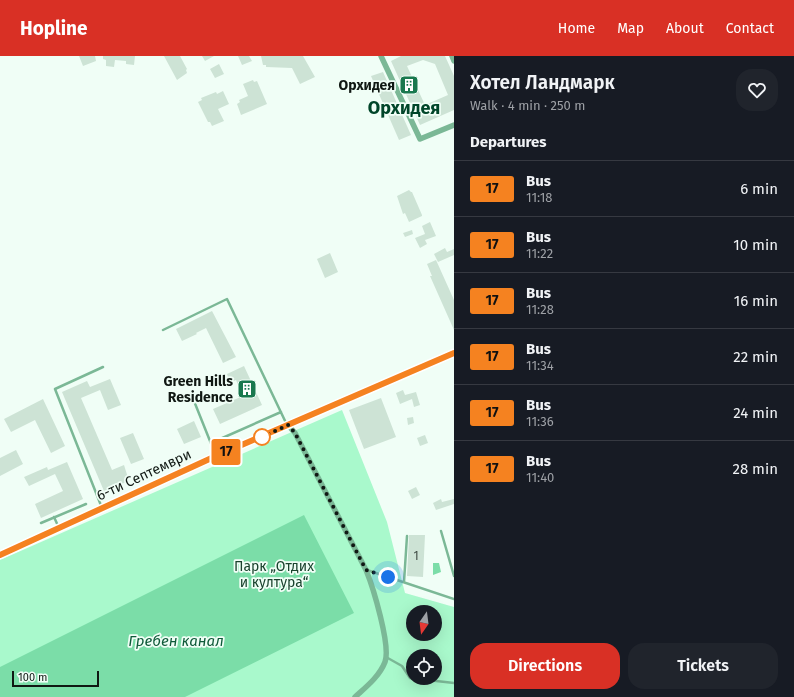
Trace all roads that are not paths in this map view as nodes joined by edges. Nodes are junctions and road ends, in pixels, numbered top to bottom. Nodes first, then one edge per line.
1 (381, 56) edge
2 (452, 56) edge
3 (454, 61) edge
4 (454, 125) edge
5 (163, 330) dead end
6 (454, 353) edge
7 (104, 367) dead end
8 (192, 396) dead end
9 (281, 412) junction
10 (288, 425) junction
11 (211, 443) junction
12 (216, 456) junction
13 (86, 504) dead end
14 (102, 509) junction
15 (54, 517) junction
16 (41, 523) dead end
17 (59, 528) junction
18 (441, 531) dead end
19 (407, 536) dead end
20 (0, 555) edge
21 (366, 570) junction
22 (454, 576) edge
23 (404, 582) junction
24 (454, 599) edge
25 (386, 657) junction
26 (454, 683) edge
27 (355, 697) edge

1 - 4 street
2 - 3 street
5 - 9 lane
6 - 10 street, 6-ти Септември
7 - 14 lane
8 - 11 lane
9 - 10 lane
9 - 11 lane
10 - 12 street, 6-ти Септември
10 - 21 street
11 - 12 lane
12 - 14 street, 6-ти Септември
13 - 15 lane
14 - 17 street, 6-ти Септември
15 - 16 lane
15 - 17 lane
17 - 20 street, 6-ти Септември
18 - 22 lane
19 - 23 lane
21 - 23 lane
21 - 25 street
23 - 24 lane
25 - 26 lane
25 - 27 street

